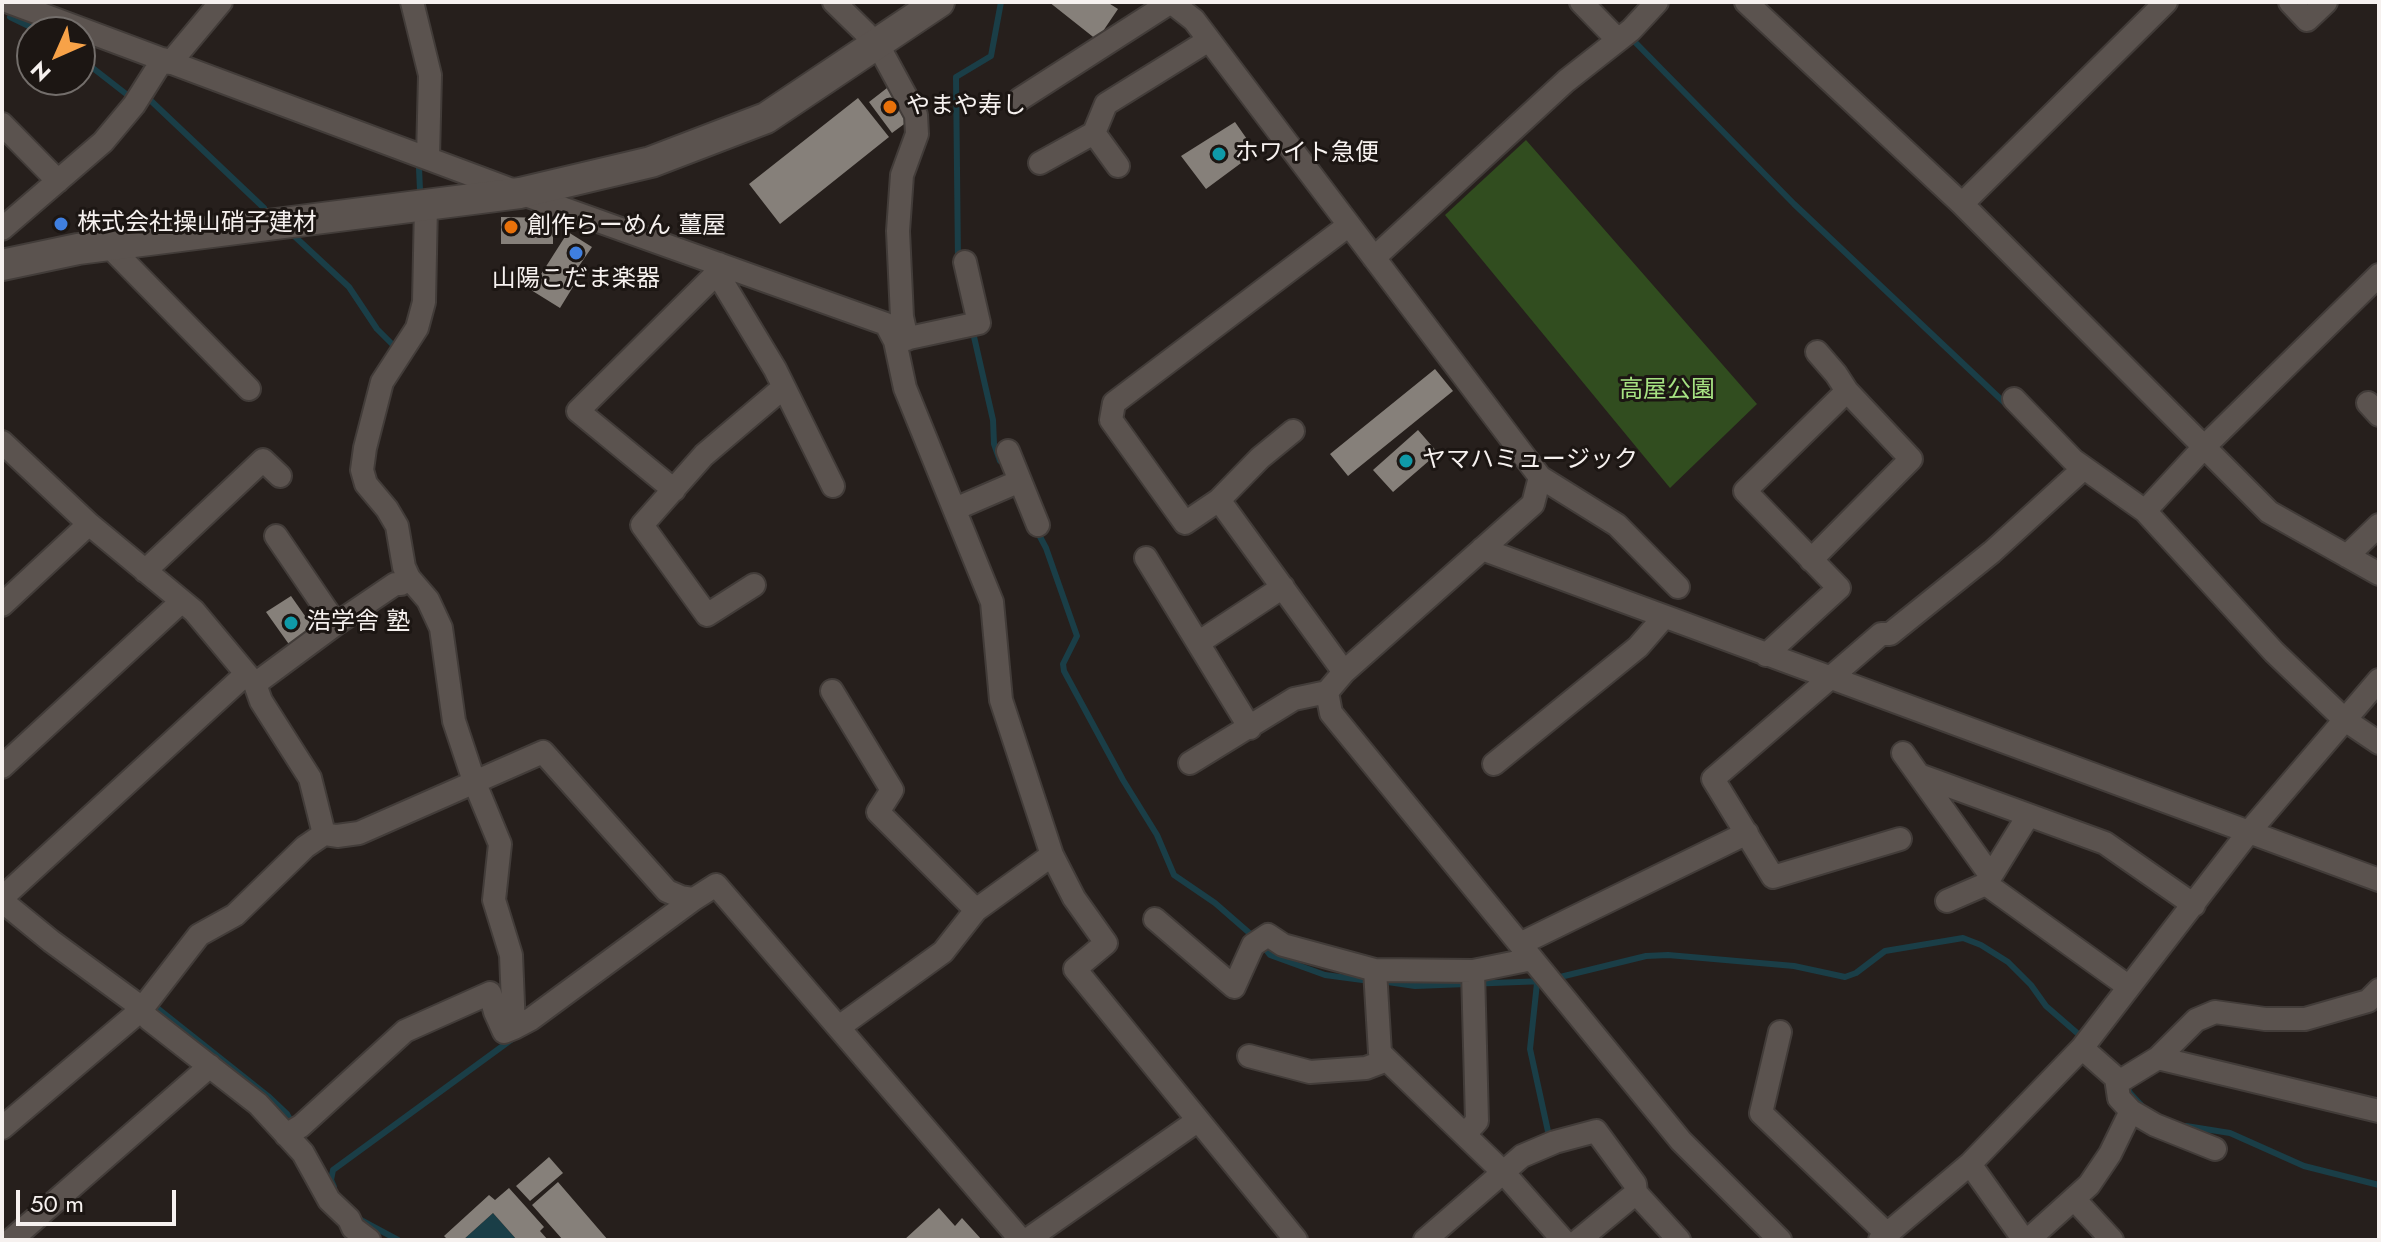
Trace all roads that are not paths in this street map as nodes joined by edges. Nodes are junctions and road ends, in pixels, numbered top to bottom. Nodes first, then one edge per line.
1 (9, 2) edge
2 (221, 2) edge
3 (412, 2) edge
4 (939, 2) edge
5 (1581, 2) edge
6 (1657, 2) edge
7 (1746, 2) edge
8 (2166, 2) edge
9 (2290, 2) edge
10 (2326, 2) edge
11 (843, 5) edge
12 (1624, 35) junction
13 (1209, 40) junction
14 (878, 45) junction
15 (166, 61) junction
16 (1020, 99) dead end
17 (2, 124) edge
18 (1094, 133) junction
19 (428, 157) junction
20 (1040, 163) dead end
21 (1118, 166) dead end
22 (58, 181) junction
23 (520, 193) junction
24 (1962, 204) junction
25 (426, 205) junction
26 (1349, 225) junction
27 (2, 229) edge
28 (109, 246) junction
29 (1374, 258) junction
30 (965, 262) dead end
31 (2, 265) edge
32 (718, 269) junction
33 (2378, 278) edge
34 (901, 340) junction
35 (1817, 352) dead end
36 (784, 387) junction
37 (249, 389) dead end
38 (1847, 391) junction
39 (2014, 399) dead end
40 (1293, 431) dead end
41 (2, 442) edge
42 (2205, 446) junction
43 (1008, 451) dead end
44 (2080, 471) junction
45 (280, 476) dead end
46 (1540, 477) junction
47 (1014, 484) junction
48 (833, 486) dead end
49 (674, 490) junction
50 (1219, 500) junction
51 (955, 509) junction
52 (2145, 511) junction
53 (89, 524) junction
54 (1038, 525) dead end
55 (2379, 525) edge
56 (276, 536) dead end
57 (1482, 549) junction
58 (2347, 556) junction
59 (1146, 558) dead end
60 (1811, 560) junction
61 (145, 571) junction
62 (2379, 574) edge
63 (409, 578) junction
64 (754, 585) dead end
65 (1283, 587) junction
66 (1678, 587) dead end
67 (182, 601) junction
68 (2, 605) edge
69 (1664, 617) junction
70 (336, 624) junction
71 (1198, 643) junction
72 (1766, 655) junction
73 (1344, 672) junction
74 (251, 679) junction
75 (1830, 679) junction
76 (2379, 680) edge
77 (832, 691) dead end
78 (1327, 692) junction
79 (2341, 725) junction
80 (1250, 728) junction
81 (2379, 743) edge
82 (1903, 753) dead end
83 (1190, 763) dead end
84 (1494, 764) dead end
85 (2, 767) edge
86 (1919, 775) junction
87 (474, 781) junction
88 (2028, 816) junction
89 (1747, 833) junction
90 (2248, 833) junction
91 (324, 834) junction
92 (1900, 839) dead end
93 (1052, 855) junction
94 (1988, 880) junction
95 (2379, 880) edge
96 (4, 897) edge
97 (694, 899) junction
98 (1947, 901) dead end
99 (2194, 905) junction
100 (976, 910) junction
101 (1155, 919) dead end
102 (1526, 951) junction
103 (1375, 977) junction
104 (1474, 979) junction
105 (2129, 987) junction
106 (2379, 990) edge
107 (145, 1005) junction
108 (839, 1027) junction
109 (514, 1028) junction
110 (1780, 1032) dead end
111 (2085, 1044) junction
112 (1249, 1056) dead end
113 (2158, 1058) junction
114 (1387, 1060) junction
115 (210, 1066) junction
116 (2122, 1078) junction
117 (2131, 1111) junction
118 (2379, 1111) edge
119 (1197, 1121) junction
120 (2, 1128) edge
121 (293, 1131) junction
122 (1465, 1134) junction
123 (2215, 1149) dead end
124 (1970, 1164) junction
125 (1499, 1169) junction
126 (1636, 1193) junction
127 (2074, 1199) junction
128 (1883, 1237) edge
129 (11, 1240) edge
130 (369, 1240) edge
131 (1024, 1240) edge
132 (1296, 1240) edge
133 (1425, 1240) edge
134 (1563, 1240) edge
135 (1579, 1240) edge
136 (1679, 1240) edge
137 (1780, 1240) edge
138 (2026, 1240) edge
139 (2112, 1240) edge

1 - 15 street
2 - 15 street
3 - 19 street
4 - 14 street
5 - 12 street
6 - 12 street
7 - 24 street
8 - 24 street
9 - 10 street
11 - 14 street
12 - 29 street
13 - 16 street
13 - 18 street
13 - 26 street
14 - 23 street
14 - 34 street
15 - 19 street
15 - 22 street
17 - 22 street
18 - 20 street
18 - 21 street
19 - 23 street
22 - 27 street
23 - 25 street
23 - 32 street
24 - 42 street
25 - 28 street
25 - 63 street
26 - 29 street
26 - 50 street
28 - 31 street
28 - 37 street
29 - 46 street
30 - 34 street
32 - 34 street
32 - 36 street
32 - 49 street
33 - 42 street
34 - 51 street
35 - 38 street
36 - 48 street
36 - 49 street
38 - 60 street
38 - 60 street
39 - 44 street
40 - 50 street
41 - 53 street
42 - 52 street
42 - 58 street
43 - 47 street
44 - 52 street
44 - 75 street
45 - 61 street
46 - 57 street
46 - 66 street
47 - 51 street
47 - 54 street
49 - 64 street
50 - 65 street
51 - 93 street
52 - 79 street
53 - 61 street
53 - 68 street
55 - 58 street
56 - 70 street
57 - 69 street
57 - 73 street
58 - 62 street
59 - 71 street
60 - 72 street
61 - 67 street
63 - 70 street
63 - 87 street
65 - 71 street
65 - 73 street
67 - 74 street
67 - 85 street
69 - 72 street
69 - 84 street
70 - 74 street
71 - 80 street
72 - 75 street
73 - 78 street
74 - 91 street
74 - 96 street
75 - 89 street
75 - 90 street
76 - 79 street
77 - 100 street
78 - 80 street
78 - 102 street
79 - 81 street
79 - 90 street
80 - 83 street
82 - 86 street
86 - 88 street
86 - 94 street
87 - 91 street
87 - 97 street
87 - 109 street
88 - 94 street
88 - 99 street
89 - 92 street
89 - 102 street
90 - 95 street
90 - 99 street
91 - 107 street
93 - 100 street
93 - 119 street
94 - 98 street
94 - 105 street
96 - 107 street
97 - 108 street
97 - 109 street
99 - 105 street
100 - 108 street
101 - 103 street
102 - 104 street
102 - 137 street
103 - 104 street
103 - 114 street
104 - 122 street
105 - 111 street
106 - 113 street
107 - 115 street
107 - 120 street
108 - 131 street
109 - 121 street
110 - 128 street
111 - 116 street
111 - 124 street
112 - 114 street
113 - 116 street
113 - 118 street
114 - 122 street
115 - 121 street
115 - 129 street
116 - 117 street
117 - 123 street
117 - 127 street
119 - 131 street
119 - 132 street
121 - 130 street
122 - 125 street
124 - 128 street
124 - 138 street
125 - 126 street
125 - 133 street
125 - 134 street
126 - 135 street
126 - 136 street
127 - 138 street
127 - 139 street

